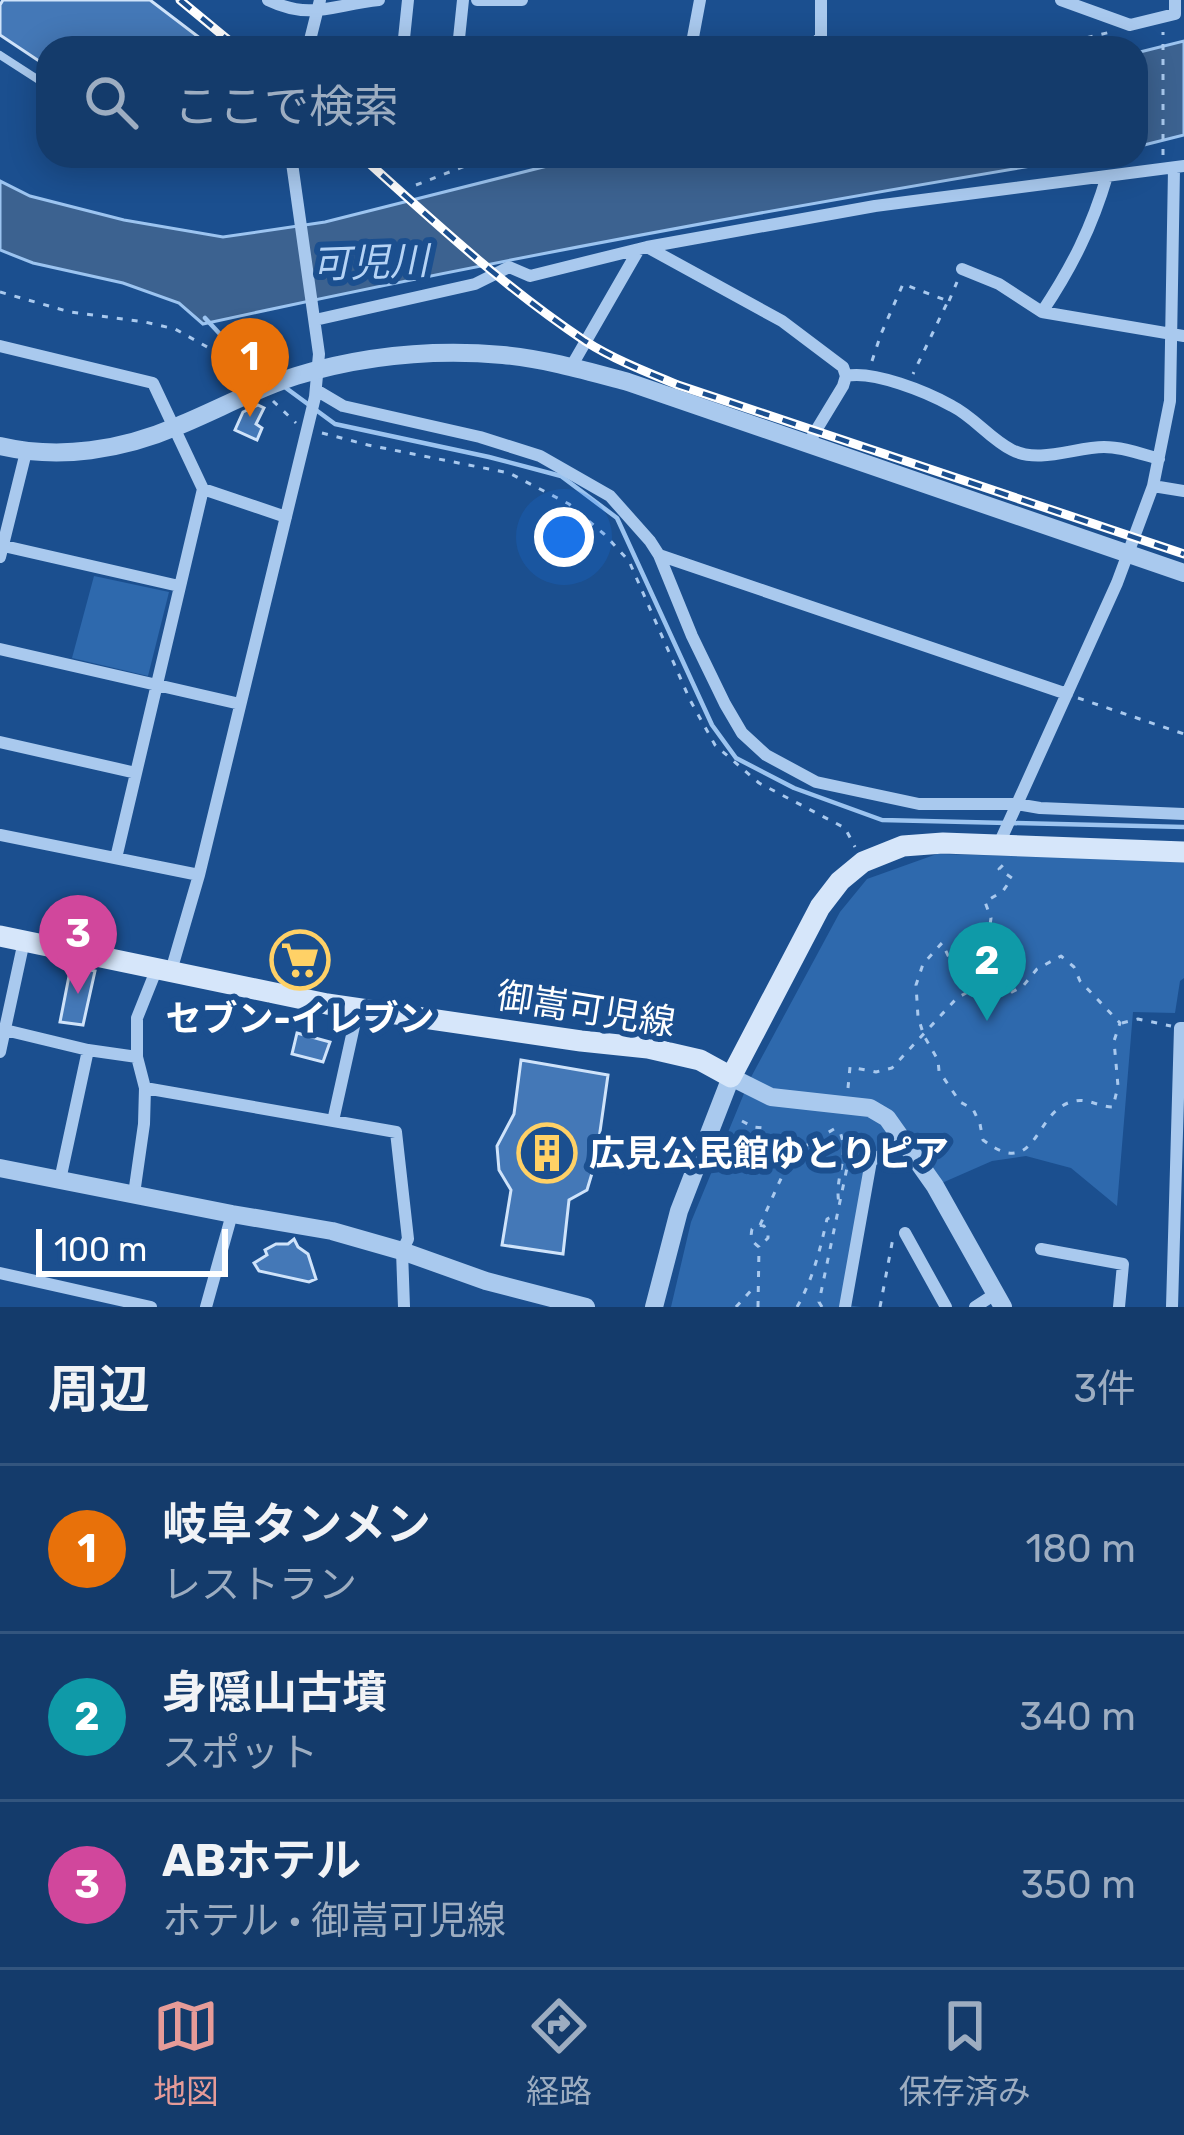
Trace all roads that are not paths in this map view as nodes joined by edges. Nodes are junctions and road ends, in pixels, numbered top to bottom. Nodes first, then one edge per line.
1 (268, 0) edge
2 (379, 0) edge
3 (408, 0) edge
4 (463, 0) edge
5 (477, 0) edge
6 (522, 0) edge
7 (700, 0) edge
8 (821, 0) edge
9 (1061, 0) edge
10 (1175, 0) edge
11 (318, 6) edge
12 (311, 36) edge
13 (404, 36) edge
14 (459, 36) edge
15 (693, 36) edge
16 (820, 36) edge
17 (0, 55) edge
18 (36, 78) edge
19 (293, 168) edge
20 (1174, 168) edge
21 (1107, 176) junction
22 (643, 248) junction
23 (962, 269) road end
24 (1042, 312) junction
25 (315, 315) junction
26 (1178, 335) edge
27 (0, 346) edge
28 (571, 367) junction
29 (846, 376) junction
30 (316, 386) junction
31 (173, 429) junction
32 (809, 442) junction
33 (0, 446) edge
34 (26, 452) junction
35 (1159, 460) junction
36 (1153, 486) junction
37 (203, 489) junction
38 (1184, 491) edge
39 (286, 518) junction
40 (1, 549) edge
41 (659, 555) junction
42 (1129, 555) junction
43 (1184, 573) edge
44 (179, 586) junction
45 (0, 649) edge
46 (157, 684) junction
47 (1067, 694) junction
48 (240, 704) junction
49 (0, 742) edge
50 (136, 773) junction
51 (1016, 804) junction
52 (1184, 814) edge
53 (0, 835) edge
54 (1006, 846) junction
55 (1184, 852) edge
56 (116, 858) junction
57 (200, 875) junction
58 (0, 937) edge
59 (24, 941) junction
60 (164, 969) junction
61 (358, 1008) junction
62 (1182, 1028) edge
63 (5, 1030) junction
64 (88, 1050) junction
65 (0, 1052) edge
66 (137, 1057) junction
67 (731, 1077) junction
68 (145, 1088) junction
69 (333, 1121) junction
70 (906, 1141) junction
71 (0, 1168) edge
72 (1180, 1170) edge
73 (60, 1180) junction
74 (134, 1194) junction
75 (232, 1214) junction
76 (905, 1233) road end
77 (1041, 1249) dead end
78 (402, 1251) junction
79 (1179, 1257) edge
80 (0, 1273) edge
81 (999, 1301) edge
82 (151, 1307) edge
83 (206, 1307) edge
84 (404, 1307) edge
85 (586, 1307) edge
86 (654, 1307) edge
87 (844, 1307) edge
88 (946, 1307) edge
89 (975, 1307) edge
90 (1120, 1307) edge
91 (1172, 1307) edge

1 - 11 street
2 - 11 street
3 - 13 street
4 - 14 street
5 - 6 street
7 - 15 street
8 - 16 street
9 - 10 street
11 - 12 street
17 - 18 lane
19 - 25 street
20 - 21 street
20 - 26 street
21 - 22 street
21 - 24 street
22 - 25 street
22 - 28 street
22 - 29 street
23 - 24 street
24 - 26 street
25 - 30 street
26 - 35 street
27 - 31 street
28 - 30 street
28 - 32 street
29 - 32 street
29 - 35 street
30 - 31 street
30 - 39 street
30 - 41 street
31 - 34 street
31 - 37 street
32 - 42 street
33 - 34 street
34 - 40 street
35 - 36 street
36 - 38 street
36 - 42 street
37 - 39 street
37 - 44 street
39 - 48 street
40 - 44 street
41 - 47 street
41 - 51 street
42 - 43 street
42 - 47 street
44 - 46 street
45 - 46 street
46 - 48 street
46 - 50 street
47 - 51 street
48 - 57 street
49 - 50 street
50 - 56 street
51 - 52 street
51 - 54 street
53 - 56 street
54 - 55 main road
54 - 67 main road
56 - 57 street
57 - 60 street
58 - 59 main road, 御嵩可児線
59 - 60 main road, 御嵩可児線
59 - 63 street
60 - 61 main road, 御嵩可児線
60 - 66 street
61 - 67 main road, 御嵩可児線
61 - 69 street
62 - 72 street
63 - 64 street
63 - 65 street
64 - 66 street
64 - 73 street
66 - 68 street
67 - 70 street
67 - 86 street
68 - 69 street
68 - 74 street
69 - 78 street
70 - 81 street
70 - 87 street
71 - 73 street
72 - 79 street
73 - 74 street
74 - 75 street
75 - 78 street
75 - 83 street
76 - 88 street
77 - 90 street
78 - 84 street
78 - 85 street
79 - 91 street
80 - 82 street
81 - 89 street

